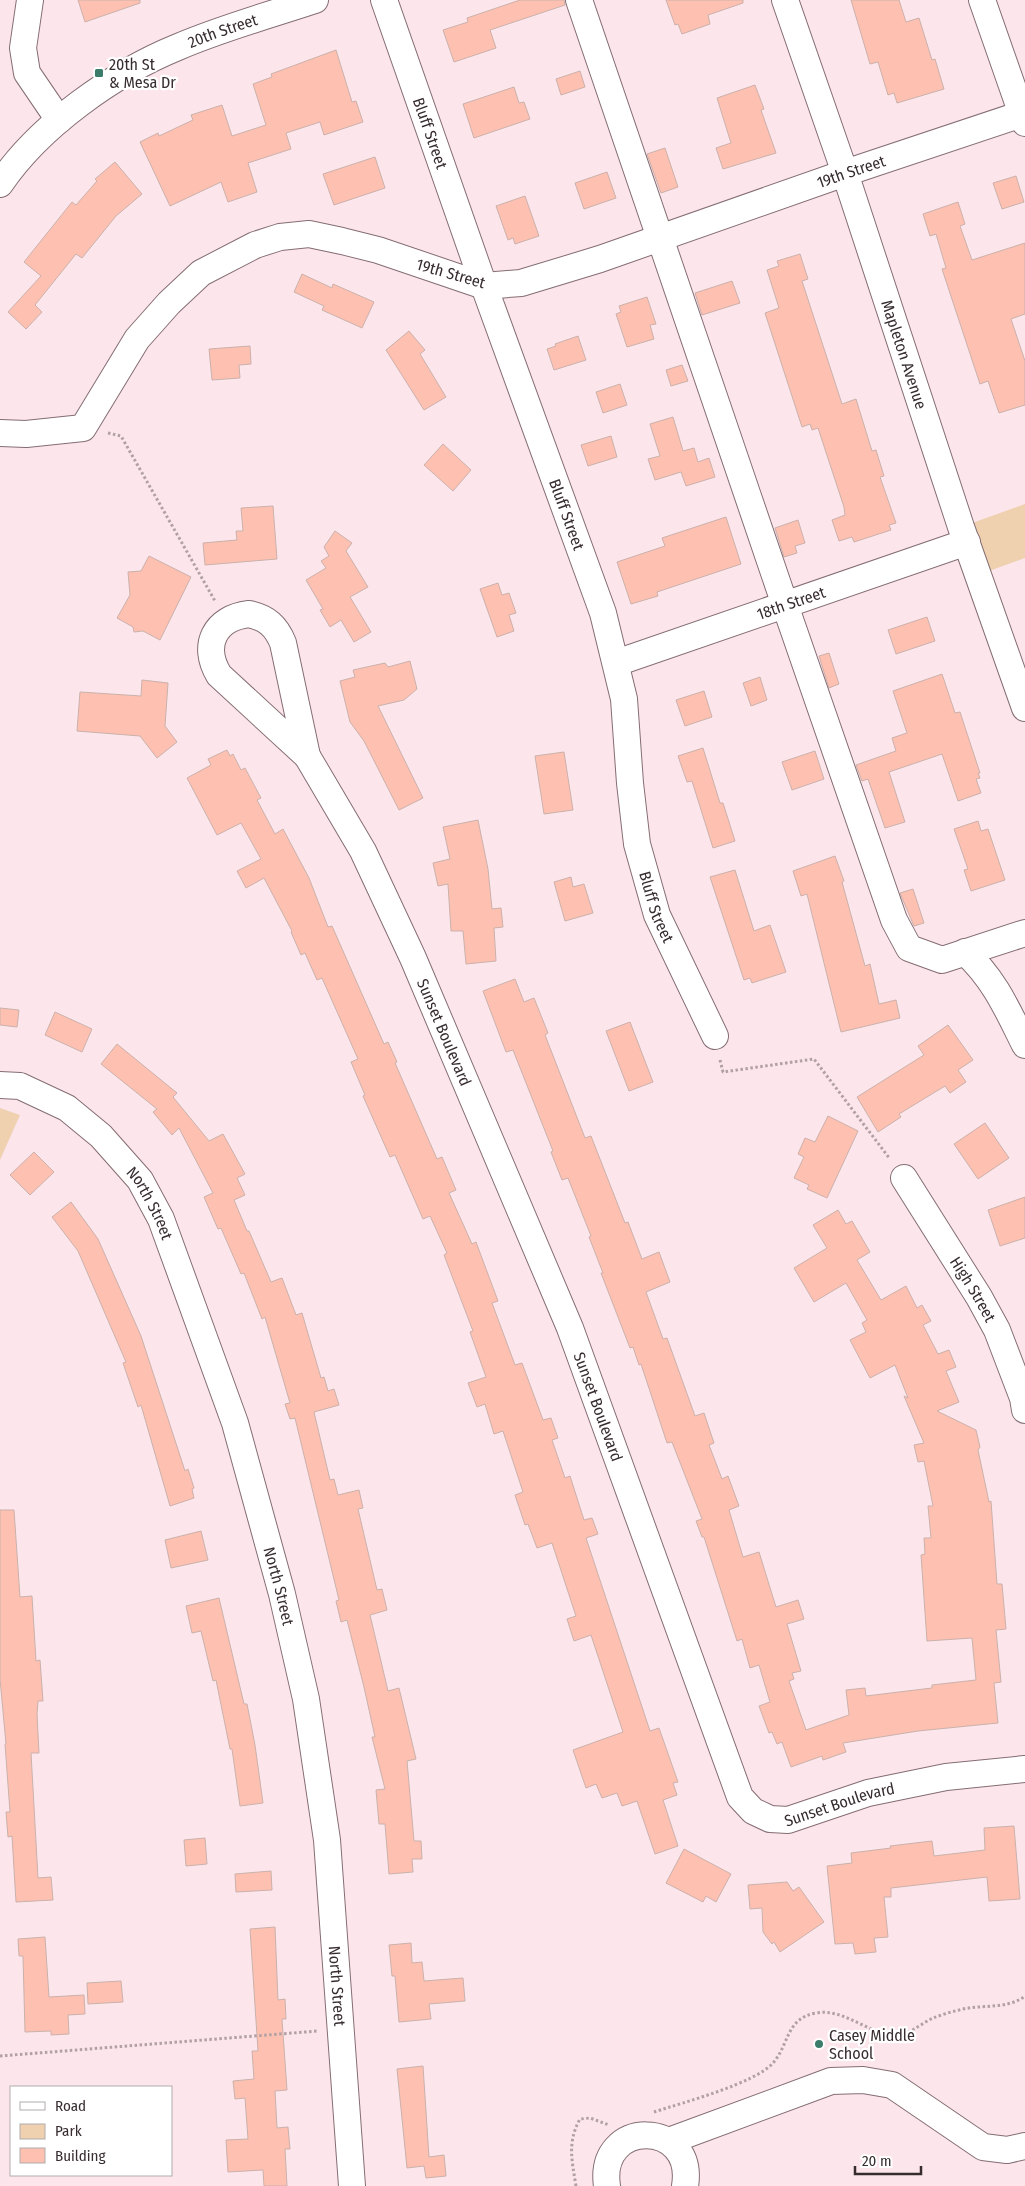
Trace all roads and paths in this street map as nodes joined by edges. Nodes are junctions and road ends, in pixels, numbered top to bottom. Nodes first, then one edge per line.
1 (30, 0) edge
2 (315, 0) edge
3 (384, 0) edge
4 (579, 0) edge
5 (785, 0) edge
6 (982, 0) edge
7 (1024, 117) edge
8 (59, 120) junction
9 (846, 173) junction
10 (0, 184) edge
11 (660, 238) junction
12 (484, 286) junction
13 (83, 428) junction
14 (0, 433) edge
15 (967, 542) junction
16 (785, 605) junction
17 (226, 621) junction
18 (616, 663) junction
19 (1025, 708) edge
20 (307, 756) junction
21 (1025, 933) edge
22 (953, 956) junction
23 (716, 1036) joint
24 (1025, 1045) edge
25 (0, 1085) edge
26 (904, 1178) joint
27 (1025, 1410) edge
28 (1025, 1769) edge
29 (1025, 1996) edge
30 (342, 2029) junction
31 (0, 2056) edge
32 (647, 2114) dead end
33 (629, 2138) junction
34 (668, 2141) junction
35 (1025, 2146) edge
36 (352, 2186) edge
37 (576, 2186) edge
38 (607, 2186) edge
39 (685, 2186) edge

1 - 8 street
2 - 8 street, 20th Street
3 - 12 street, Bluff Street
4 - 11 street
5 - 9 street, Mapleton Avenue
6 - 7 street
7 - 9 street, 19th Street
8 - 10 street, 20th Street
9 - 11 street, 19th Street
9 - 15 street, Mapleton Avenue
11 - 12 street, 19th Street
11 - 16 street
12 - 13 street, 19th Street
12 - 18 street, Bluff Street
13 - 14 street
13 - 17 path
15 - 16 street, 18th Street
15 - 19 street, Mapleton Avenue
16 - 18 street, 18th Street
16 - 22 street
17 - 20 street, Sunset Boulevard
17 - 20 street, Sunset Boulevard
18 - 23 street, Bluff Street
20 - 28 street, Sunset Boulevard
21 - 22 street
22 - 24 street
23 - 26 path
25 - 30 street, North Street
26 - 27 street, High Street
29 - 32 path
30 - 31 path
30 - 36 street, North Street
33 - 34 street
33 - 37 path
33 - 38 street
34 - 35 street
34 - 39 street

